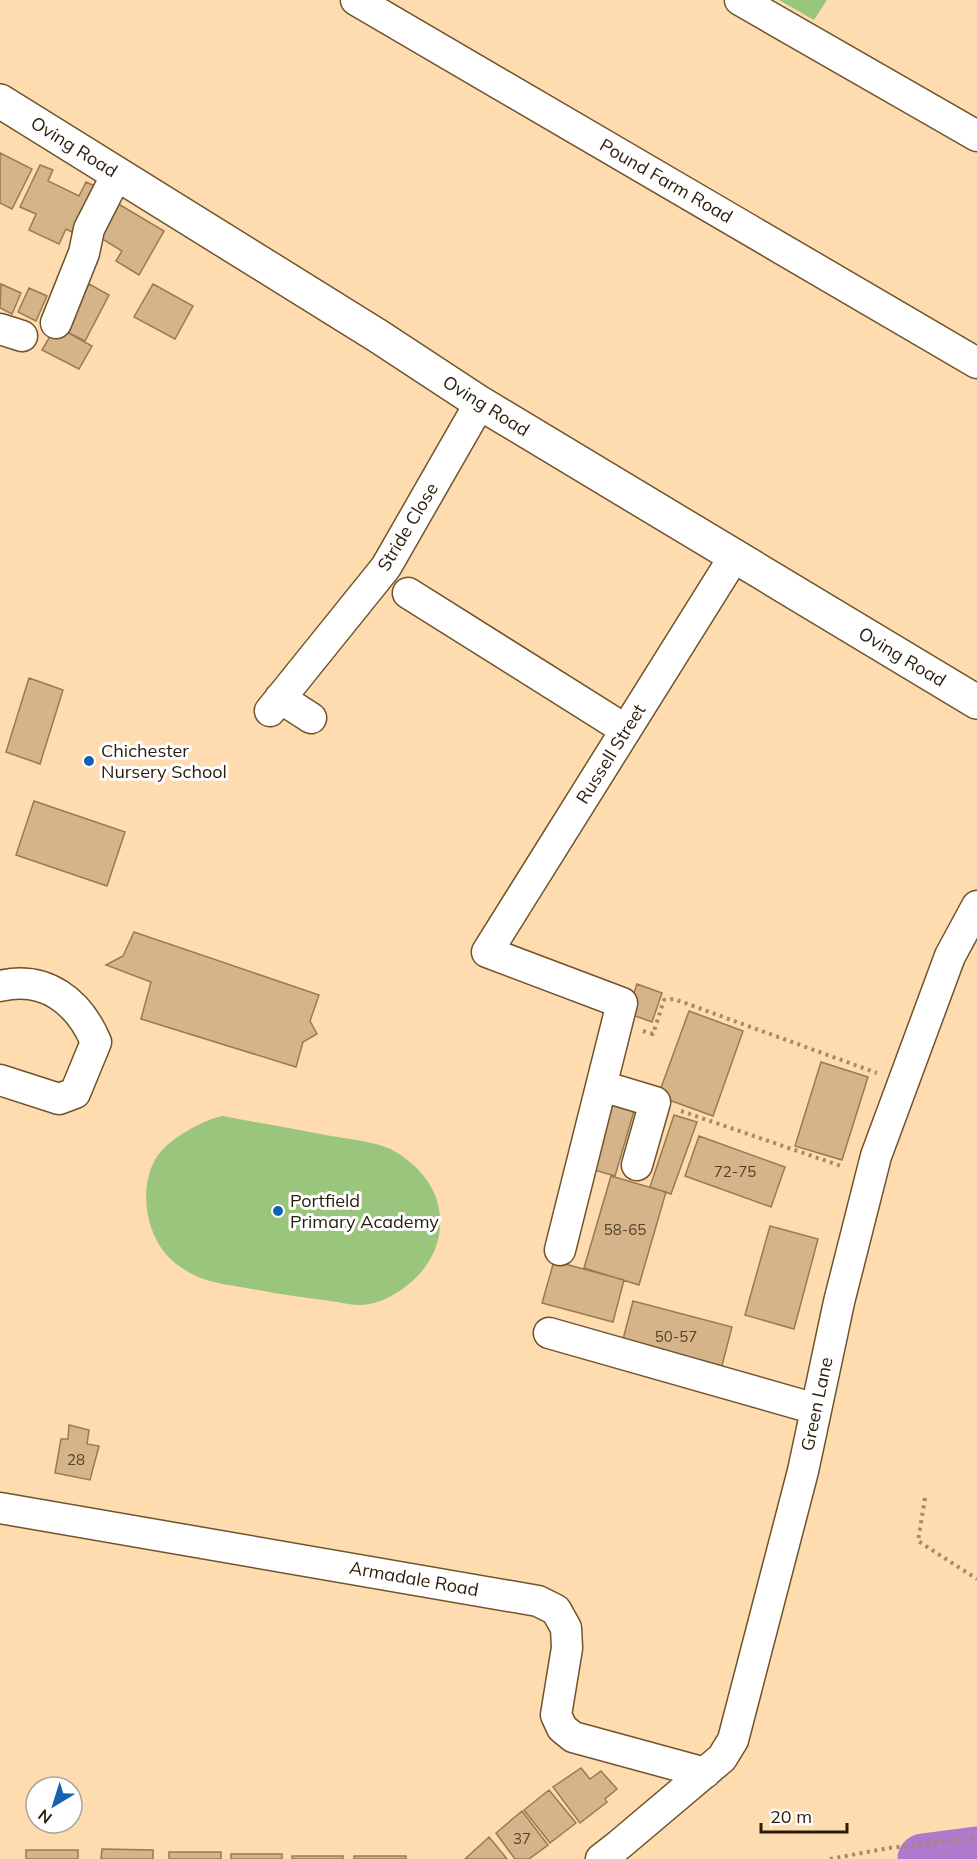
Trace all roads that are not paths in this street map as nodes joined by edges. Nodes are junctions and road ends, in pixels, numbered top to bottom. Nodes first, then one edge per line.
1 (356, 0) edge
2 (740, 0) edge
3 (0, 101) edge
4 (977, 136) edge
5 (117, 174) junction
6 (56, 322) dead end
7 (977, 363) edge
8 (480, 403) junction
9 (734, 557) junction
10 (408, 593) dead end
11 (977, 702) edge
12 (311, 718) dead end
13 (626, 730) junction
14 (977, 906) edge
15 (0, 986) edge
16 (0, 1080) edge
17 (602, 1086) junction
18 (636, 1166) dead end
19 (560, 1250) dead end
20 (549, 1333) dead end
21 (816, 1409) junction
22 (0, 1508) edge
23 (705, 1773) junction
24 (600, 1859) edge

1 - 7 street, Pound Farm Road
2 - 4 street
3 - 5 main road, Oving Road
5 - 6 street
5 - 8 main road, Oving Road
8 - 9 main road, Oving Road
8 - 12 street, Stride Close
9 - 11 main road, Oving Road
9 - 13 street, Russell Street
10 - 13 street
13 - 17 street, Russell Street
14 - 21 street, Green Lane
15 - 16 street
17 - 18 street
17 - 19 street
20 - 21 street
21 - 23 street, Green Lane
22 - 23 street, Armadale Road
23 - 24 street, Green Lane

